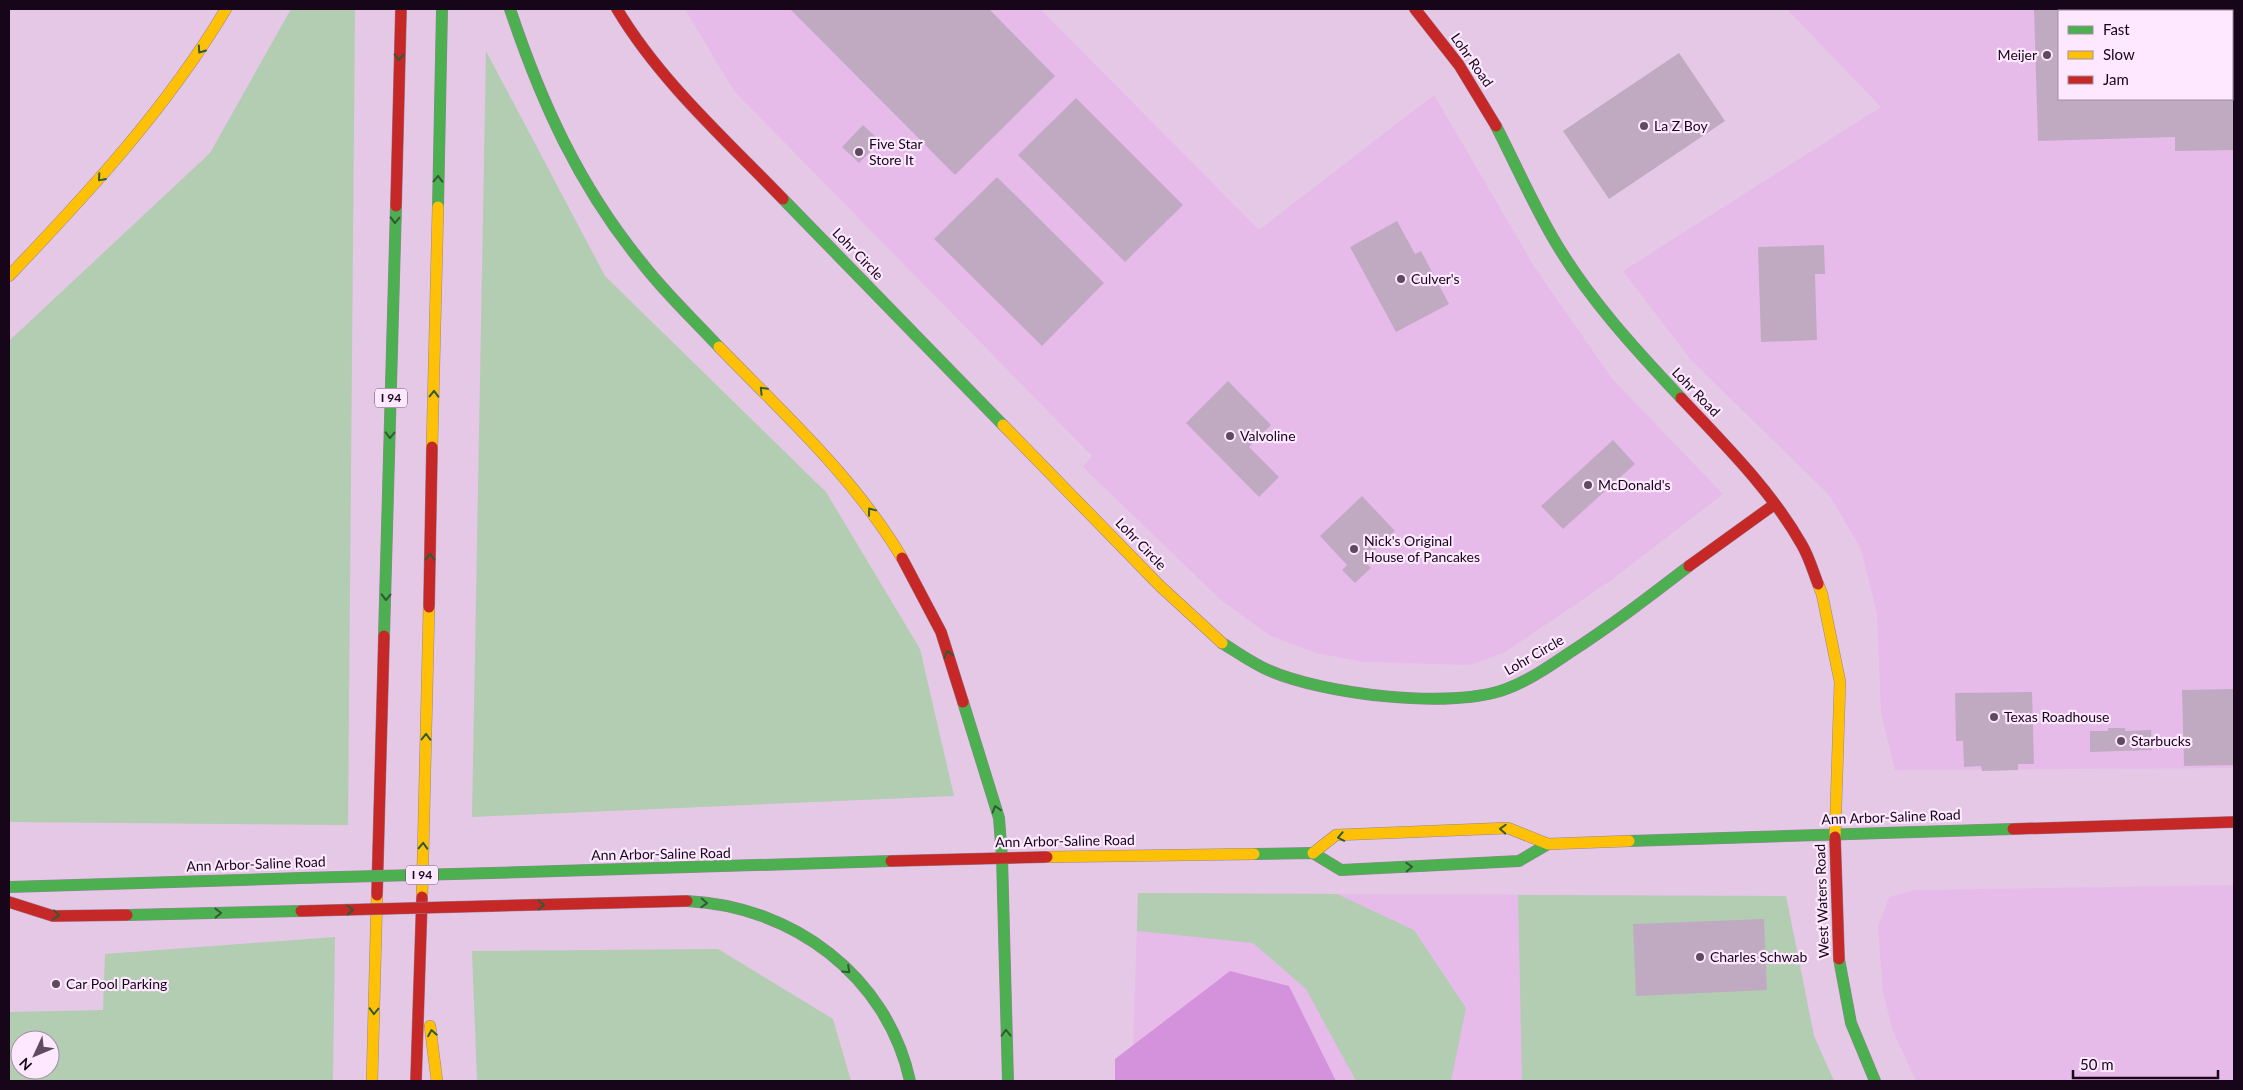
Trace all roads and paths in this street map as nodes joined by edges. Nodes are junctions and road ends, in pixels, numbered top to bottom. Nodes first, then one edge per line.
1 (226, 9) edge
2 (401, 9) edge
3 (442, 9) edge
4 (510, 9) edge
5 (617, 9) edge
6 (1415, 9) edge
7 (9, 276) edge
8 (1775, 504) junction
9 (2234, 822) edge
10 (1835, 834) junction
11 (1548, 844) junction
12 (1313, 853) junction
13 (1002, 857) junction
14 (9, 887) edge
15 (9, 902) edge
16 (419, 965) junction
17 (372, 1081) edge
18 (416, 1081) edge
19 (437, 1081) edge
20 (910, 1081) edge
21 (1008, 1081) edge
22 (1875, 1081) edge

1 -> 7 main road
2 -> 17 main road, I 94
16 -> 3 main road, I 94
13 -> 4 main road
5 - 8 main road, Lohr Circle
6 - 8 main road, Lohr Road
8 - 10 main road, Lohr Road
9 - 10 main road, Ann Arbor-Saline Road
10 - 11 main road, Ann Arbor-Saline Road
10 - 22 main road, West Waters Road
11 -> 12 main road, Ann Arbor-Saline Road
12 -> 11 main road, Ann Arbor-Saline Road
12 - 13 main road, Ann Arbor-Saline Road
13 - 14 main road, Ann Arbor-Saline Road, bridge
21 -> 13 main road
15 -> 20 main road, bridge
16 - 18 main road, I 94
19 -> 16 main road

